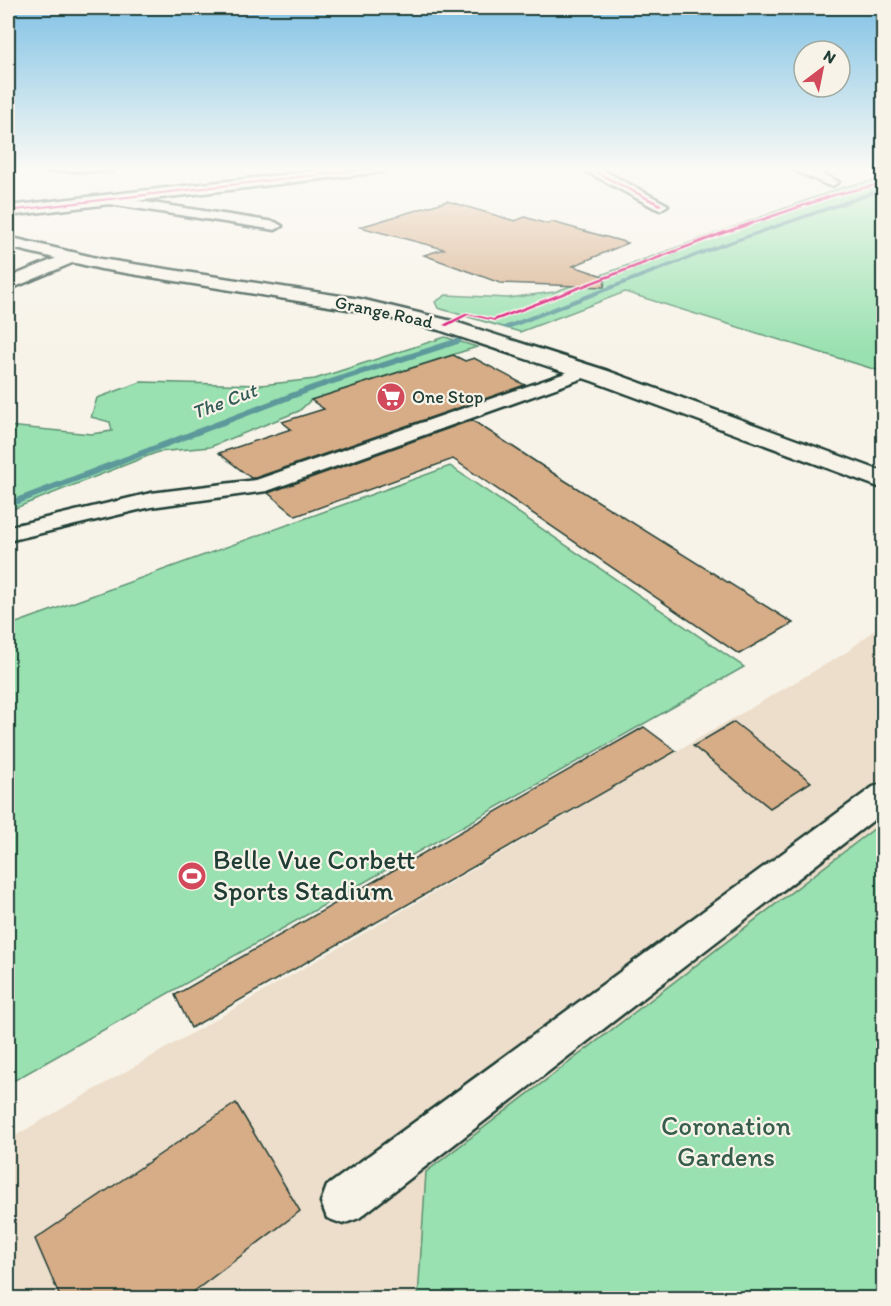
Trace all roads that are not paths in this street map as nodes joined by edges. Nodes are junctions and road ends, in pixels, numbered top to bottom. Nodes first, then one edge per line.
1 (8, 242) edge
2 (71, 257) junction
3 (8, 285) edge
4 (586, 371) junction
5 (884, 481) edge
6 (8, 534) edge
7 (884, 795) edge
8 (343, 1202) dead end

1 - 2 main road, Grange Road
2 - 3 main road
2 - 4 main road, Grange Road
4 - 5 main road, Grange Road
4 - 6 lane
7 - 8 lane

